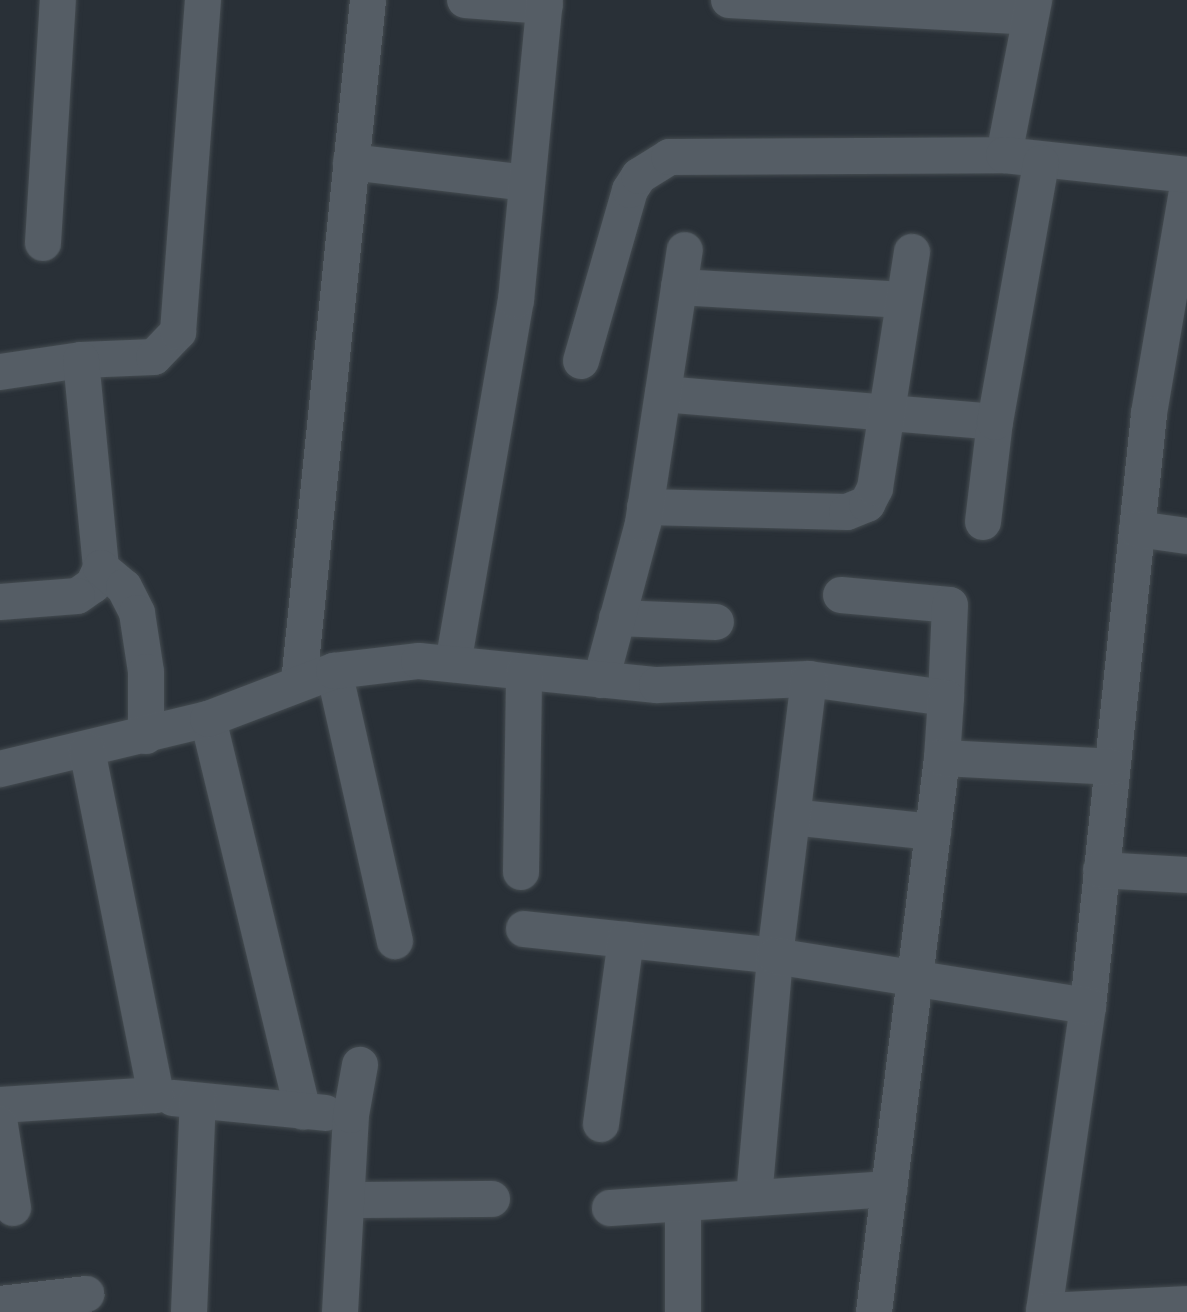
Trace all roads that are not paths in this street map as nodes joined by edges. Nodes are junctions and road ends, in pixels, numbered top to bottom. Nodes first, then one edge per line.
1 (58, 0) edge
2 (203, 0) edge
3 (368, 0) edge
4 (465, 0) edge
5 (729, 0) edge
6 (545, 3) edge
7 (1032, 9) edge
8 (1004, 155) junction
9 (351, 162) junction
10 (1041, 163) junction
11 (1187, 175) edge
12 (527, 183) junction
13 (1187, 191) edge
14 (43, 243) dead end
15 (685, 250) dead end
16 (912, 252) dead end
17 (679, 287) junction
18 (904, 300) junction
19 (81, 360) junction
20 (581, 361) dead end
21 (0, 372) edge
22 (663, 394) junction
23 (887, 413) junction
24 (995, 422) junction
25 (645, 507) junction
26 (983, 522) dead end
27 (1137, 529) junction
28 (1187, 536) edge
29 (101, 568) junction
30 (841, 595) dead end
31 (0, 602) edge
32 (617, 618) junction
33 (716, 622) dead end
34 (453, 664) junction
35 (334, 671) junction
36 (524, 672) junction
37 (809, 679) junction
38 (601, 680) junction
39 (299, 683) junction
40 (946, 698) junction
41 (208, 719) junction
42 (146, 736) junction
43 (87, 751) junction
44 (942, 758) junction
45 (1112, 767) junction
46 (0, 769) edge
47 (792, 817) junction
48 (933, 832) junction
49 (1101, 870) junction
50 (521, 872) dead end
51 (1187, 875) edge
52 (524, 929) dead end
53 (626, 940) junction
54 (395, 941) dead end
55 (775, 956) junction
56 (915, 976) junction
57 (1088, 1006) junction
58 (360, 1065) dead end
59 (156, 1095) junction
60 (198, 1101) junction
61 (0, 1105) edge
62 (303, 1112) junction
63 (351, 1115) junction
64 (601, 1124) dead end
65 (0, 1125) edge
66 (889, 1189) junction
67 (754, 1198) junction
68 (492, 1199) dead end
69 (347, 1200) junction
70 (683, 1203) junction
71 (13, 1208) dead end
72 (610, 1208) dead end
73 (86, 1294) dead end
74 (0, 1304) edge
75 (1187, 1304) edge
76 (1043, 1311) edge
77 (189, 1312) edge
78 (340, 1312) edge
79 (683, 1312) edge
80 (874, 1312) edge

1 - 14 street
2 - 19 street
3 - 9 street
4 - 6 street
5 - 7 street
6 - 12 street
7 - 8 street
8 - 10 street
8 - 20 street
9 - 12 street
9 - 39 street
10 - 11 street
10 - 24 street
12 - 34 street
13 - 27 street
15 - 17 street
16 - 18 street
17 - 18 street
17 - 22 street
18 - 23 street
19 - 21 street
19 - 29 street
22 - 23 street
22 - 25 street
23 - 24 street
23 - 25 street
24 - 26 street
25 - 32 street
27 - 28 street
27 - 45 street
29 - 31 street
29 - 42 street
30 - 40 street
32 - 33 street
32 - 38 street
34 - 35 street
34 - 36 street
35 - 39 street
35 - 54 street
36 - 38 street
36 - 50 street
37 - 38 street
37 - 40 street
37 - 47 street
39 - 41 street
40 - 44 street
41 - 42 street
41 - 62 street
42 - 43 street
43 - 46 street
43 - 59 street
44 - 45 street
44 - 48 street
45 - 49 street
47 - 48 street
47 - 55 street
48 - 56 street
49 - 51 street
49 - 57 street
52 - 53 street
53 - 55 street
53 - 64 street
55 - 56 street
55 - 67 street
56 - 57 street
56 - 66 street
57 - 76 street
58 - 63 street
59 - 60 street
59 - 61 street
60 - 62 street
60 - 77 street
62 - 63 street
63 - 69 street
65 - 71 street
66 - 67 street
66 - 80 street
67 - 70 street
68 - 69 street
69 - 78 street
70 - 72 street
70 - 79 street
73 - 74 street
75 - 76 street

